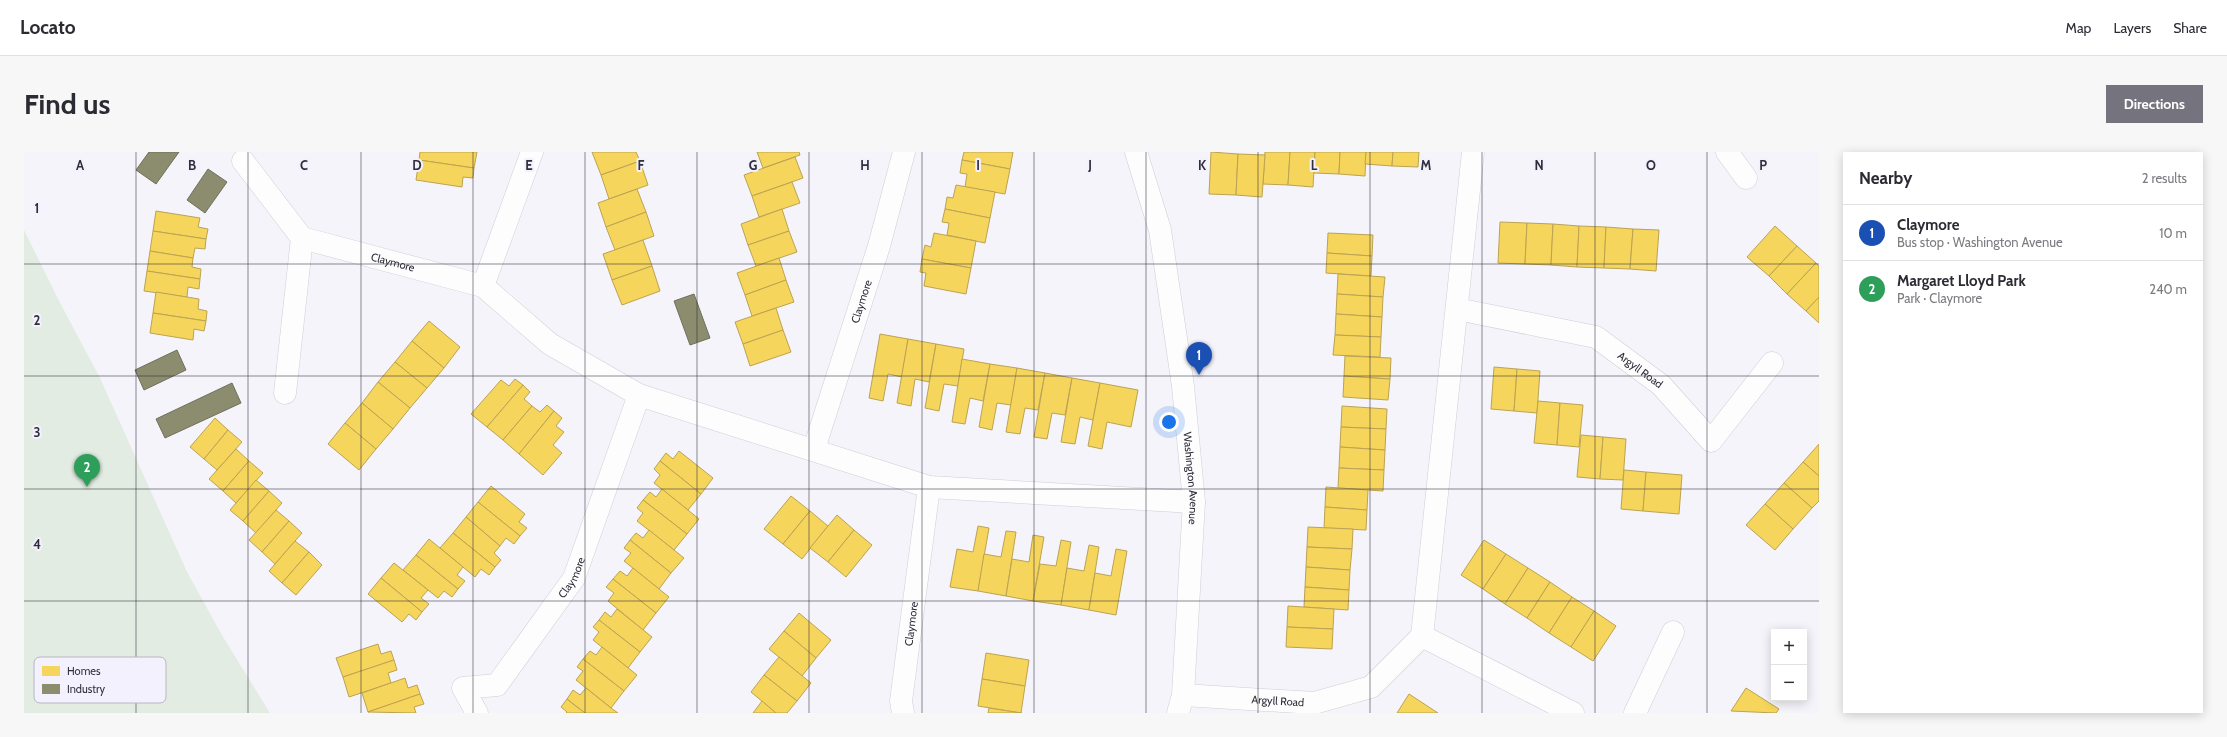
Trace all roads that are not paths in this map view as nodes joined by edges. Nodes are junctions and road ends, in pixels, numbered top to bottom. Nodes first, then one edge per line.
1 (532, 152) edge
2 (904, 152) edge
3 (1136, 152) edge
4 (1473, 152) edge
5 (1727, 152) edge
6 (243, 161) dead end
7 (1746, 178) dead end
8 (302, 238) junction
9 (483, 286) junction
10 (1456, 309) junction
11 (1772, 363) dead end
12 (285, 393) dead end
13 (639, 395) junction
14 (814, 449) junction
15 (929, 487) junction
16 (1194, 502) junction
17 (1673, 632) dead end
18 (1422, 636) junction
19 (1180, 704) edge
20 (476, 713) edge
21 (903, 713) edge
22 (1573, 713) edge
23 (1635, 713) edge

1 - 9 street
2 - 14 street, Claymore
3 - 16 street, Washington Avenue
4 - 10 street
5 - 7 street
6 - 8 street
8 - 9 street, Claymore
8 - 12 street
9 - 13 street, Claymore
10 - 11 street, Argyll Road
10 - 18 street
13 - 14 street, Claymore
13 - 20 street, Claymore
14 - 15 street, Claymore
15 - 16 street, Claymore
15 - 21 street, Claymore
16 - 19 street, Washington Avenue
17 - 23 street
18 - 19 street, Argyll Road
18 - 22 street

